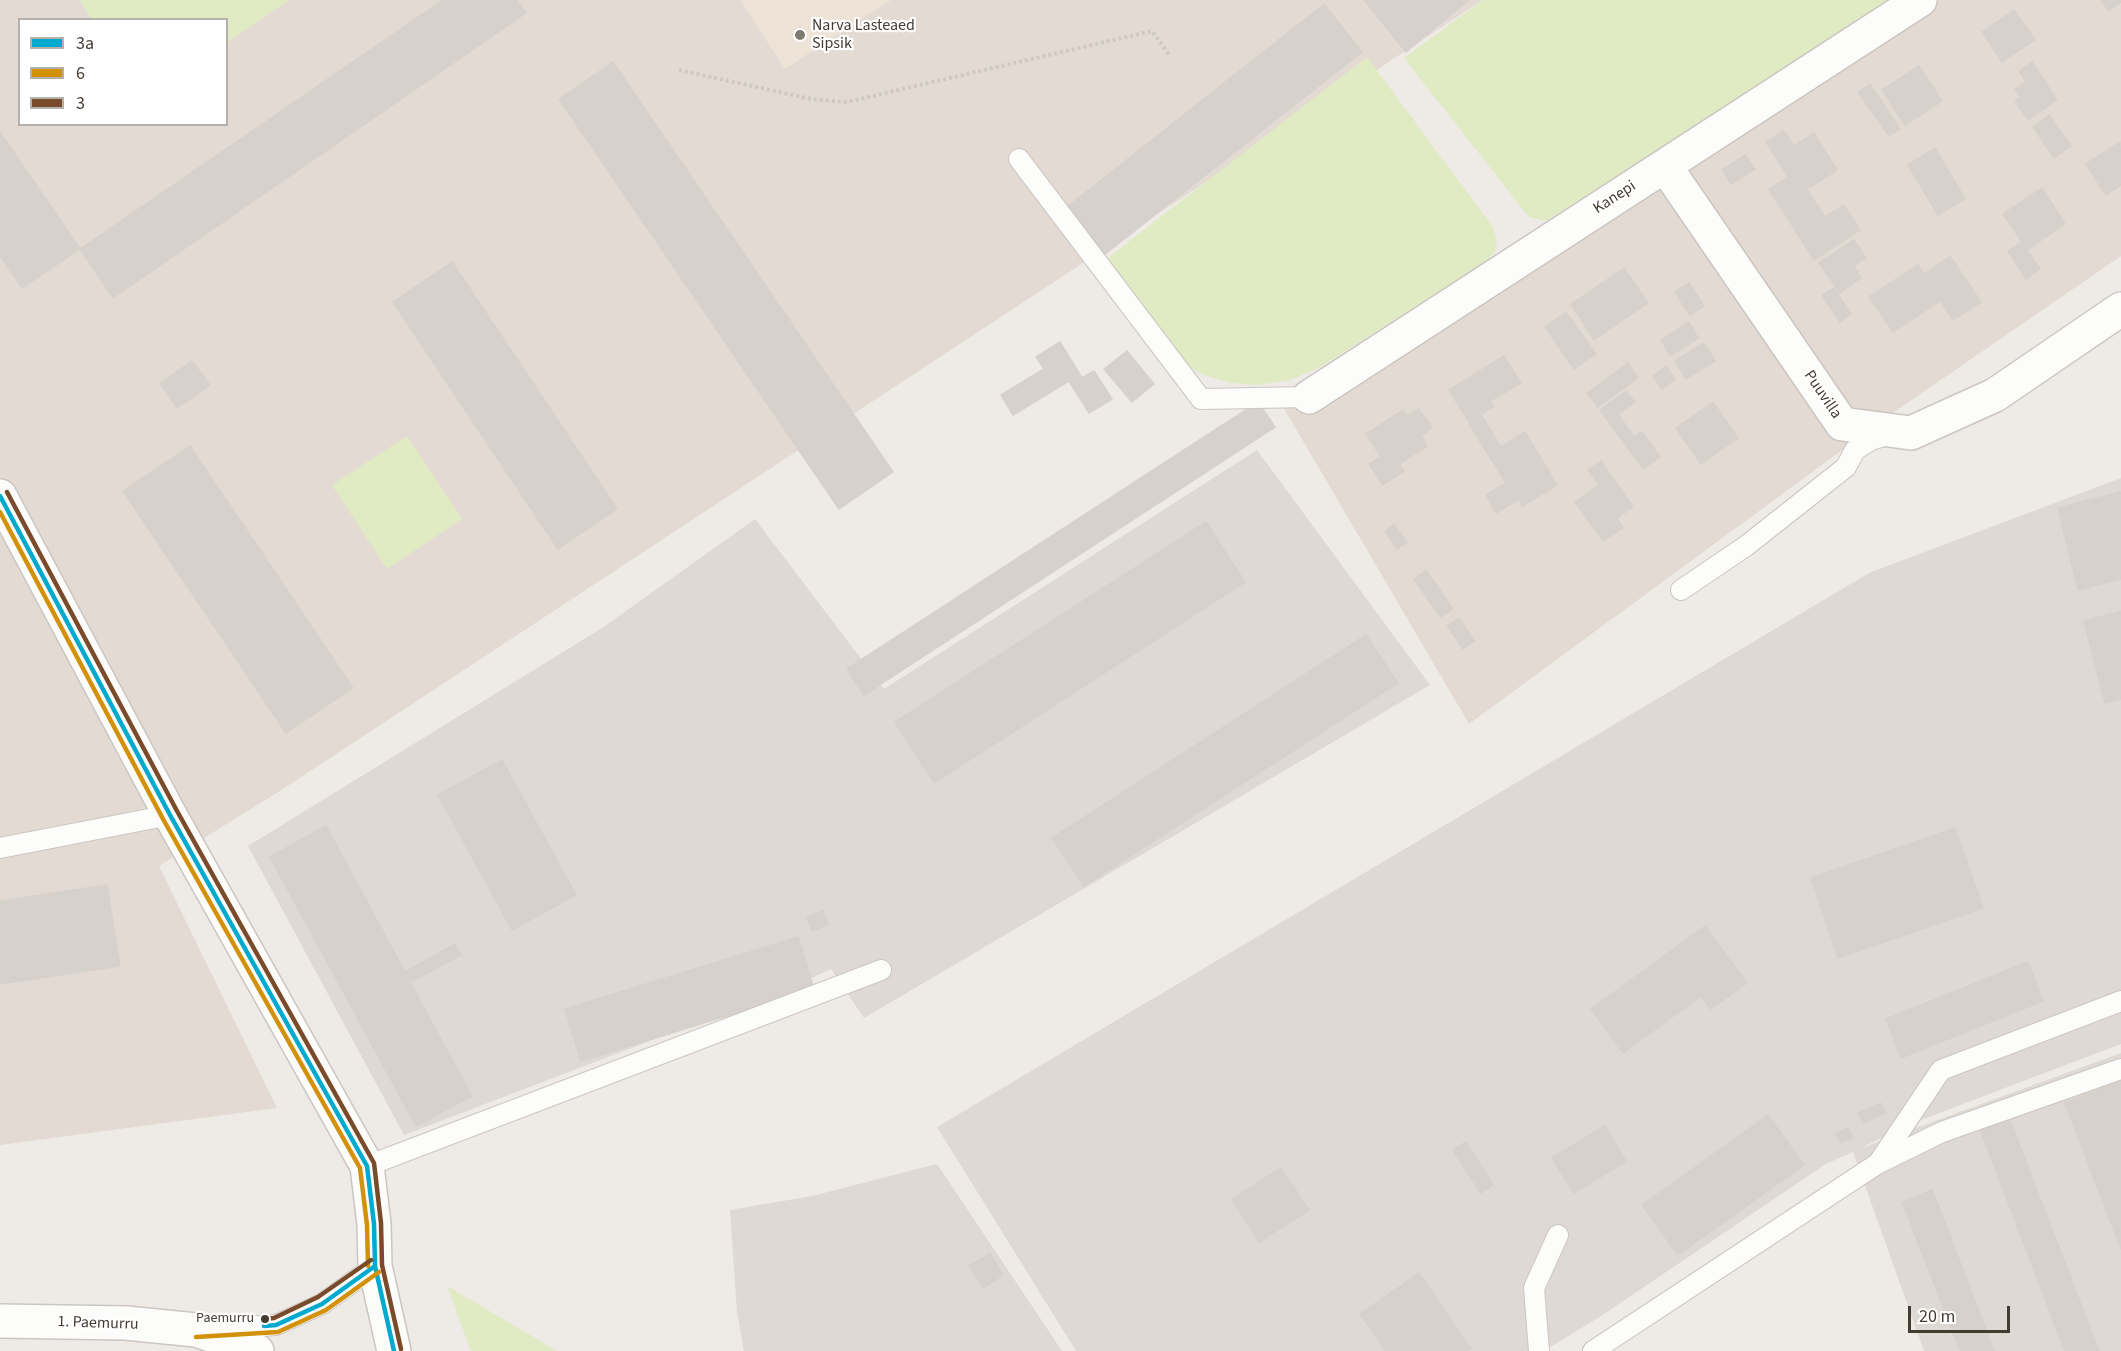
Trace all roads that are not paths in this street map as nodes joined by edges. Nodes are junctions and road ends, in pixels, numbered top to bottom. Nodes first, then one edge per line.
1 (1920, 0) edge
2 (1019, 159) dead end
3 (1665, 166) junction
4 (2121, 309) edge
5 (1309, 397) joint
6 (1899, 431) junction
7 (0, 496) edge
8 (1681, 590) dead end
9 (170, 815) junction
10 (0, 848) edge
11 (881, 970) dead end
12 (2121, 1001) edge
13 (2121, 1069) edge
14 (1877, 1164) junction
15 (367, 1166) junction
16 (1558, 1235) dead end
17 (375, 1266) junction
18 (0, 1321) edge
19 (196, 1330) junction
20 (257, 1351) edge
21 (394, 1351) edge
22 (1539, 1351) edge
23 (1593, 1351) edge

1 - 3 street, Kanepi
2 - 5 lane
3 - 5 street, Kanepi
3 - 6 street, Puuvilla
4 - 6 street, Puuvilla
6 - 8 lane
7 - 9 street
9 - 10 lane
9 - 15 street
11 - 15 lane
12 - 14 lane
13 - 14 lane
14 - 23 lane
15 - 17 street
16 - 22 lane
17 - 19 lane
17 - 21 street
18 - 19 street, 1. Paemurru
19 - 20 street, 1. Paemurru

